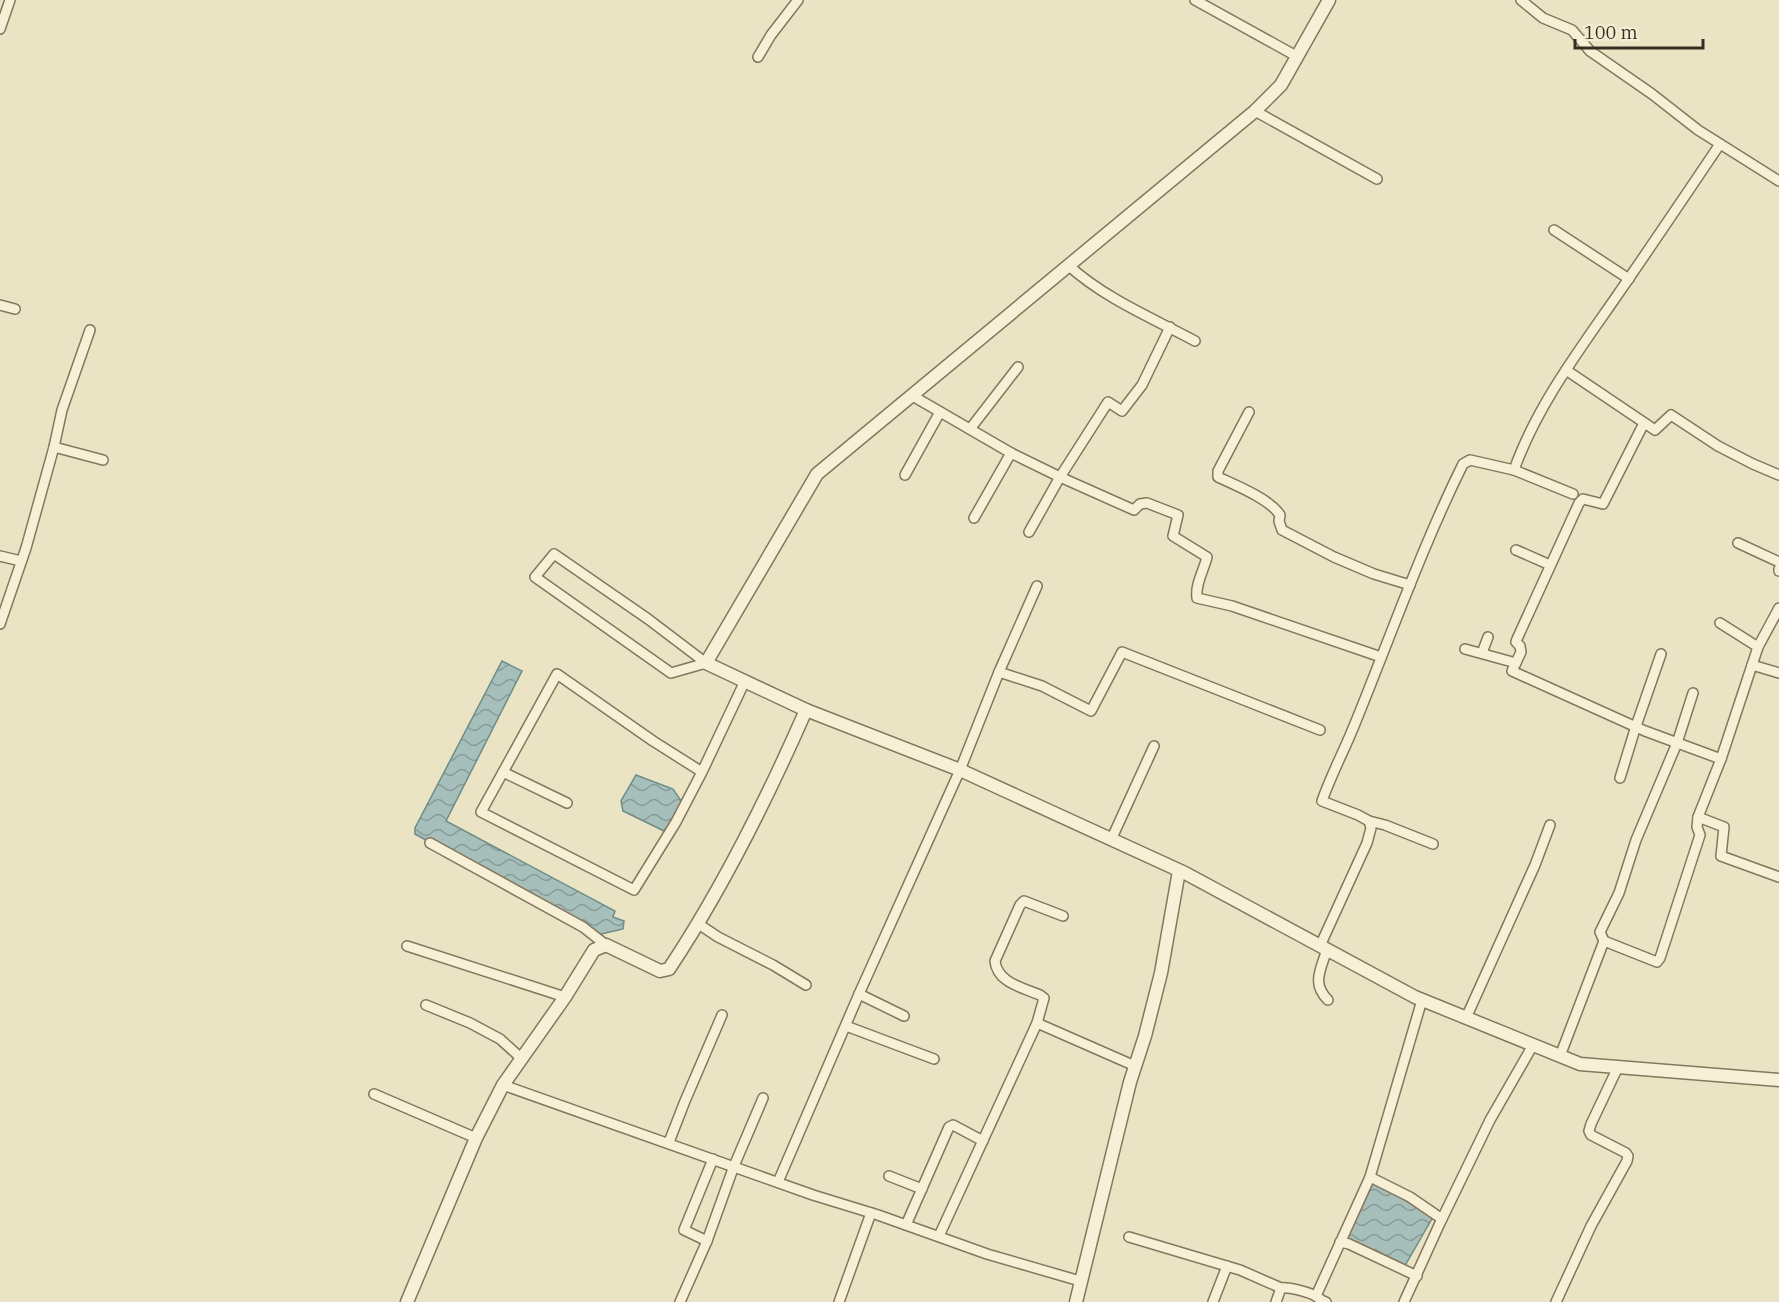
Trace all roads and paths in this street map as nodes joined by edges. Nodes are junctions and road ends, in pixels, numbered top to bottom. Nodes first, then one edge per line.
1 (9, 0) edge
2 (798, 0) edge
3 (1196, 0) edge
4 (1329, 0) edge
5 (1521, 0) edge
6 (0, 29) edge
7 (758, 57) dead end
8 (1298, 57) junction
9 (1254, 111) junction
10 (1720, 144) junction
11 (1377, 179) dead end
12 (1779, 181) edge
13 (1554, 230) dead end
14 (1068, 265) junction
15 (1629, 279) junction
16 (0, 305) edge
17 (15, 309) dead end
18 (1170, 327) junction
19 (90, 330) dead end
20 (1195, 341) dead end
21 (1018, 367) dead end
22 (1566, 370) junction
23 (911, 395) junction
24 (940, 412) junction
25 (1249, 412) dead end
26 (1644, 423) junction
27 (970, 429) junction
28 (54, 447) junction
29 (1011, 453) junction
30 (103, 460) dead end
31 (1514, 470) junction
32 (905, 475) dead end
33 (1779, 475) edge
34 (1060, 477) junction
35 (1573, 494) dead end
36 (974, 518) dead end
37 (1029, 532) dead end
38 (1738, 543) dead end
39 (1516, 550) dead end
40 (0, 555) edge
41 (21, 561) junction
42 (1779, 562) edge
43 (1550, 565) junction
44 (1410, 585) junction
45 (1037, 586) dead end
46 (1779, 608) edge
47 (1720, 623) dead end
48 (0, 624) edge
49 (1488, 637) dead end
50 (1758, 647) junction
51 (1465, 649) dead end
52 (1482, 653) junction
53 (1661, 654) dead end
54 (1380, 657) junction
55 (706, 663) junction
56 (1515, 663) junction
57 (1752, 665) junction
58 (999, 672) junction
59 (1779, 673) edge
60 (745, 681) junction
61 (1693, 693) dead end
62 (806, 710) junction
63 (1636, 726) junction
64 (1320, 730) dead end
65 (1677, 743) junction
66 (1154, 746) dead end
67 (1721, 759) junction
68 (960, 771) junction
69 (503, 772) junction
70 (702, 772) junction
71 (1620, 778) dead end
72 (567, 803) dead end
73 (1698, 818) junction
74 (1369, 821) junction
75 (1550, 825) dead end
76 (1111, 840) junction
77 (430, 843) dead end
78 (1433, 844) dead end
79 (1179, 871) junction
80 (1779, 877) edge
81 (1063, 916) dead end
82 (697, 923) junction
83 (1604, 941) junction
84 (606, 945) junction
85 (407, 946) dead end
86 (1323, 948) junction
87 (806, 985) dead end
88 (859, 994) junction
89 (565, 997) junction
90 (1328, 1000) dead end
91 (1422, 1000) junction
92 (426, 1005) dead end
93 (722, 1015) dead end
94 (904, 1016) dead end
95 (1466, 1018) junction
96 (1037, 1023) junction
97 (846, 1026) junction
98 (1533, 1045) junction
99 (1560, 1056) junction
100 (521, 1058) junction
101 (934, 1059) dead end
102 (1135, 1066) junction
103 (1618, 1067) junction
104 (1779, 1080) edge
105 (503, 1085) junction
106 (374, 1094) dead end
107 (763, 1098) dead end
108 (476, 1138) junction
109 (983, 1141) junction
110 (669, 1143) junction
111 (713, 1159) junction
112 (734, 1166) junction
113 (889, 1176) dead end
114 (1370, 1177) junction
115 (778, 1182) junction
116 (922, 1189) junction
117 (871, 1213) junction
118 (1442, 1219) junction
119 (906, 1225) junction
120 (939, 1236) junction
121 (1129, 1237) dead end
122 (707, 1241) junction
123 (1340, 1242) junction
124 (1227, 1266) junction
125 (1417, 1276) junction
126 (1080, 1281) junction
127 (1281, 1288) junction
128 (1316, 1296) junction
129 (407, 1302) edge
130 (680, 1302) edge
131 (840, 1302) edge
132 (1076, 1302) edge
133 (1213, 1302) edge
134 (1276, 1302) edge
135 (1326, 1302) edge
136 (1404, 1302) edge
137 (1556, 1302) edge

1 - 6 street
2 - 7 street
3 - 8 street
4 - 8 street
5 - 10 street
8 - 9 street
9 - 11 street
9 - 14 street
10 - 12 street
10 - 15 street
13 - 15 street
14 - 18 street
14 - 23 street
15 - 22 street
16 - 17 street
18 - 20 street
18 - 34 street
19 - 28 street
21 - 27 street
22 - 26 street
22 - 31 street
23 - 24 street
23 - 55 street
24 - 27 street
24 - 32 street
25 - 44 street
26 - 33 street
26 - 43 street
27 - 29 street
28 - 30 street
28 - 41 street
29 - 34 street
29 - 36 street
31 - 35 street
31 - 44 street
34 - 37 street
34 - 54 street
38 - 42 street
39 - 43 street
40 - 41 street
41 - 48 street
43 - 56 street
44 - 54 street
45 - 58 street
46 - 50 street
47 - 50 street
49 - 52 street
50 - 57 street
51 - 52 street
52 - 56 street
53 - 63 street
54 - 74 street
55 - 55 street
55 - 60 street
56 - 63 street
57 - 59 street
57 - 67 street
58 - 64 street
58 - 68 street
60 - 62 street
60 - 70 street
61 - 65 street
62 - 68 street
62 - 82 street
63 - 65 street
63 - 71 street
65 - 67 street
65 - 83 street
66 - 76 street
67 - 73 street
68 - 76 street
68 - 88 street
69 - 70 street
69 - 70 street
69 - 72 street
73 - 80 street
73 - 83 street
74 - 78 street
74 - 86 street
75 - 95 street
76 - 79 street
77 - 84 street
79 - 86 street
79 - 102 street
81 - 96 street
82 - 84 street
82 - 87 street
83 - 99 street
84 - 89 street
85 - 89 street
86 - 90 street
86 - 91 street
88 - 94 street
88 - 97 street
89 - 100 street
91 - 95 street
91 - 114 street
92 - 100 street
93 - 110 street
95 - 98 street
96 - 102 street
96 - 109 street
97 - 101 street
97 - 115 street
98 - 99 street
98 - 118 street
99 - 103 street
100 - 105 street
102 - 126 street
103 - 104 street
103 - 137 street
105 - 108 street
105 - 110 street
106 - 108 street
107 - 112 street
108 - 129 street
109 - 116 street
109 - 120 street
110 - 111 street
111 - 112 street
111 - 122 street
112 - 115 street
112 - 122 street
113 - 116 street
114 - 118 street
114 - 123 street
115 - 117 street
116 - 119 street
117 - 119 street
117 - 131 street
118 - 125 street
119 - 120 street
120 - 126 street
121 - 124 street
122 - 130 street
123 - 125 street
123 - 128 street
124 - 127 street
124 - 133 street
125 - 136 street
126 - 132 street
127 - 128 street
127 - 134 street
128 - 135 street

